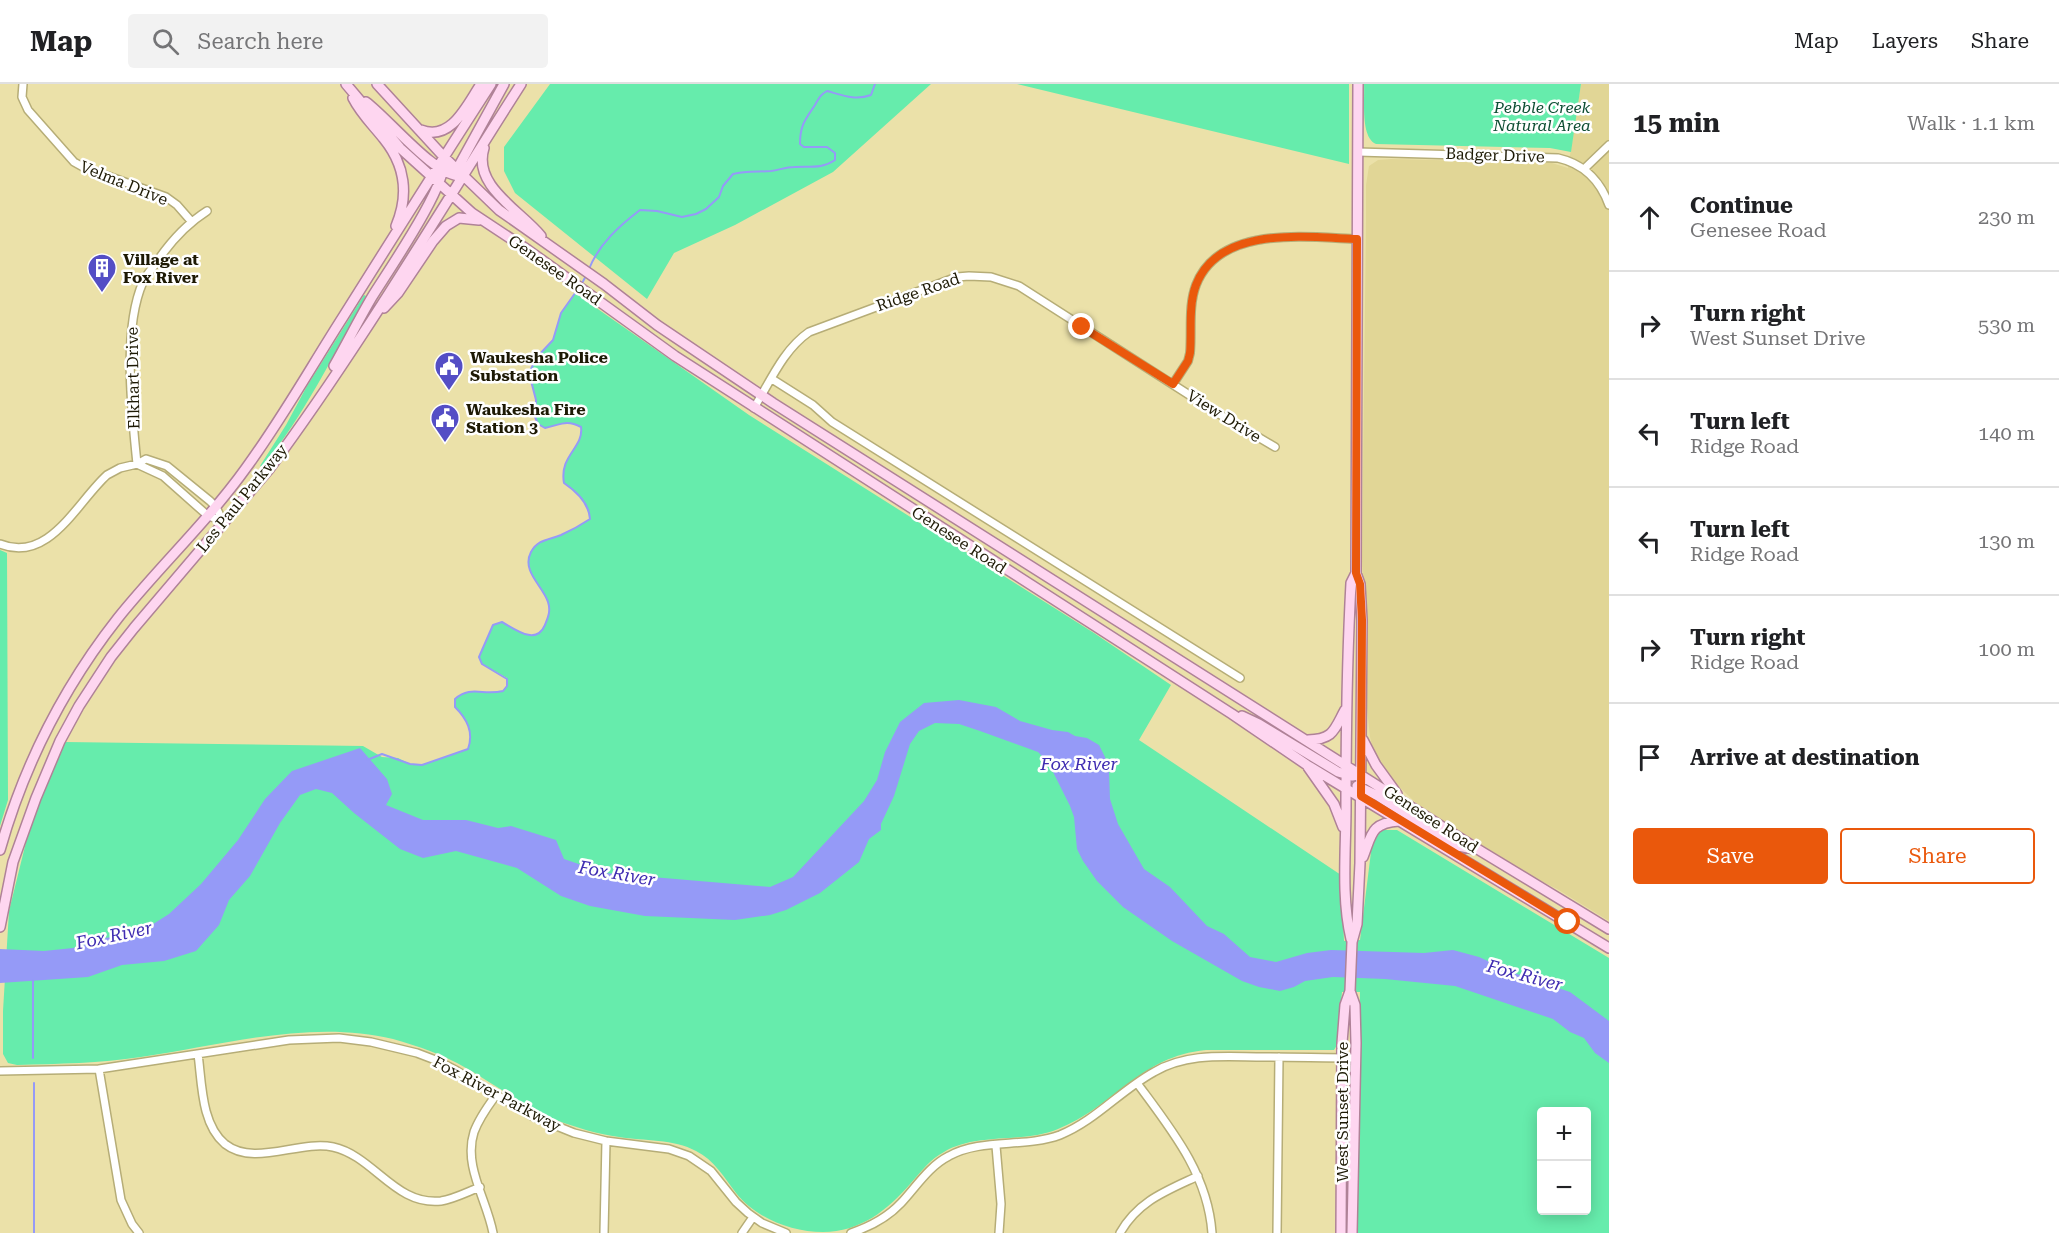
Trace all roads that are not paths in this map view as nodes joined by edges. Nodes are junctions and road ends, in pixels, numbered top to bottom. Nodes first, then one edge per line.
1 (23, 84) edge
2 (377, 84) edge
3 (481, 84) edge
4 (491, 84) edge
5 (504, 84) edge
6 (522, 84) edge
7 (1358, 84) edge
8 (349, 88) edge
9 (419, 129) junction
10 (488, 136) junction
11 (1609, 145) edge
12 (1358, 152) junction
13 (444, 157) junction
14 (440, 169) junction
15 (1584, 169) junction
16 (457, 174) junction
17 (435, 180) junction
18 (450, 195) junction
19 (1609, 205) edge
20 (207, 211) dead end
21 (192, 221) junction
22 (484, 221) junction
23 (1357, 239) junction
24 (548, 245) junction
25 (381, 258) junction
26 (370, 323) junction
27 (772, 379) junction
28 (1173, 384) junction
29 (762, 395) junction
30 (754, 408) junction
31 (307, 415) junction
32 (1275, 447) dead end
33 (137, 465) junction
34 (216, 506) junction
35 (207, 516) junction
36 (223, 522) junction
37 (0, 544) edge
38 (1356, 573) junction
39 (1240, 678) dead end
40 (1346, 708) junction
41 (1232, 714) junction
42 (1362, 737) junction
43 (1308, 740) junction
44 (1346, 764) junction
45 (1307, 765) junction
46 (1361, 774) junction
47 (1346, 775) junction
48 (1346, 788) junction
49 (1361, 792) junction
50 (1400, 798) junction
51 (1399, 820) junction
52 (1346, 837) junction
53 (0, 850) edge
54 (1479, 850) junction
55 (1360, 863) junction
56 (0, 927) edge
57 (1609, 929) edge
58 (1352, 942) junction
59 (1609, 948) edge
60 (1350, 991) junction
61 (198, 1054) junction
62 (1279, 1057) junction
63 (1341, 1058) junction
64 (1355, 1058) junction
65 (99, 1069) junction
66 (0, 1071) edge
67 (1137, 1083) junction
68 (496, 1095) junction
69 (606, 1141) junction
70 (996, 1146) junction
71 (1198, 1176) junction
72 (480, 1187) junction
73 (753, 1217) junction
74 (139, 1233) edge
75 (493, 1233) edge
76 (604, 1233) edge
77 (742, 1233) edge
78 (786, 1233) edge
79 (851, 1233) edge
80 (999, 1233) edge
81 (1120, 1233) edge
82 (1212, 1233) edge
83 (1277, 1233) edge
84 (1341, 1233) edge
85 (1352, 1233) edge

1 - 21 street, Velma Drive
2 - 9 main road, Genesee Road
3 - 9 main road
4 - 13 main road, Les Paul Parkway
5 - 16 main road
6 - 10 main road, Les Paul Parkway
7 - 12 main road, West Sunset Drive
8 - 14 main road
8 - 17 main road, Genesee Road
8 - 25 main road
9 - 13 main road, Genesee Road
10 - 16 main road, Les Paul Parkway
10 - 24 main road
11 - 15 street
12 - 15 street, Badger Drive
12 - 23 main road, West Sunset Drive
13 - 14 main road, Les Paul Parkway
13 - 16 main road, Genesee Road
14 - 16 main road
14 - 17 main road, Les Paul Parkway
15 - 19 street, Badger Drive
16 - 18 main road, Les Paul Parkway
16 - 24 main road, Genesee Road
17 - 18 main road, Genesee Road
17 - 25 main road, Les Paul Parkway
17 - 31 main road
18 - 22 main road, Genesee Road
18 - 26 main road, Les Paul Parkway
20 - 21 street, Elkhart Drive
21 - 33 street, Elkhart Drive
22 - 26 main road
22 - 30 main road, Genesee Road
23 - 28 street
23 - 38 main road, West Sunset Drive
24 - 29 main road, Genesee Road
25 - 34 main road, Les Paul Parkway
26 - 31 main road, Les Paul Parkway
27 - 28 street, Ridge Road
27 - 29 street, Ridge Road
27 - 39 street, Genesee Road
28 - 32 street, View Drive
29 - 30 street, Ridge Road
29 - 43 main road, Genesee Road
30 - 41 main road, Genesee Road
31 - 36 main road, Les Paul Parkway
33 - 34 street
33 - 35 street
33 - 37 street
34 - 35 main road, Les Paul Parkway
34 - 36 street
35 - 36 street
35 - 53 main road, Les Paul Parkway
36 - 56 main road, Les Paul Parkway
38 - 40 main road, West Sunset Drive
38 - 42 main road, West Sunset Drive
40 - 43 main road
40 - 44 main road, West Sunset Drive
41 - 45 main road, Genesee Road
41 - 47 main road
42 - 46 main road, West Sunset Drive
42 - 50 main road
43 - 44 main road, Genesee Road
44 - 46 main road, Genesee Road
44 - 47 main road, West Sunset Drive
45 - 48 main road, Genesee Road
45 - 52 main road
46 - 47 main road
46 - 49 main road, West Sunset Drive
46 - 50 main road, Genesee Road
47 - 48 main road, West Sunset Drive
48 - 49 main road, Genesee Road
48 - 52 main road, West Sunset Drive
49 - 51 main road, Genesee Road
49 - 54 main road
49 - 55 main road, West Sunset Drive
50 - 54 main road, Genesee Road
51 - 55 main road
51 - 59 main road, Genesee Road
52 - 58 main road, West Sunset Drive
54 - 57 main road, Genesee Road
55 - 58 main road, West Sunset Drive
58 - 60 main road, West Sunset Drive
60 - 63 main road, West Sunset Drive
60 - 64 main road, West Sunset Drive
61 - 65 street, Fox River Parkway
61 - 68 street, Fox River Parkway
61 - 72 street
62 - 63 street
62 - 67 street
62 - 83 street
63 - 64 street
63 - 84 main road, West Sunset Drive
64 - 85 main road, West Sunset Drive
65 - 66 street, Fox River Parkway
65 - 74 street
67 - 70 street
67 - 71 street
68 - 69 street, Fox River Parkway
68 - 72 street
69 - 73 street, Fox River Parkway
69 - 76 street
70 - 79 street
70 - 80 street
71 - 81 street
71 - 82 street
72 - 75 street
73 - 77 street
73 - 78 street, Fox River Parkway

